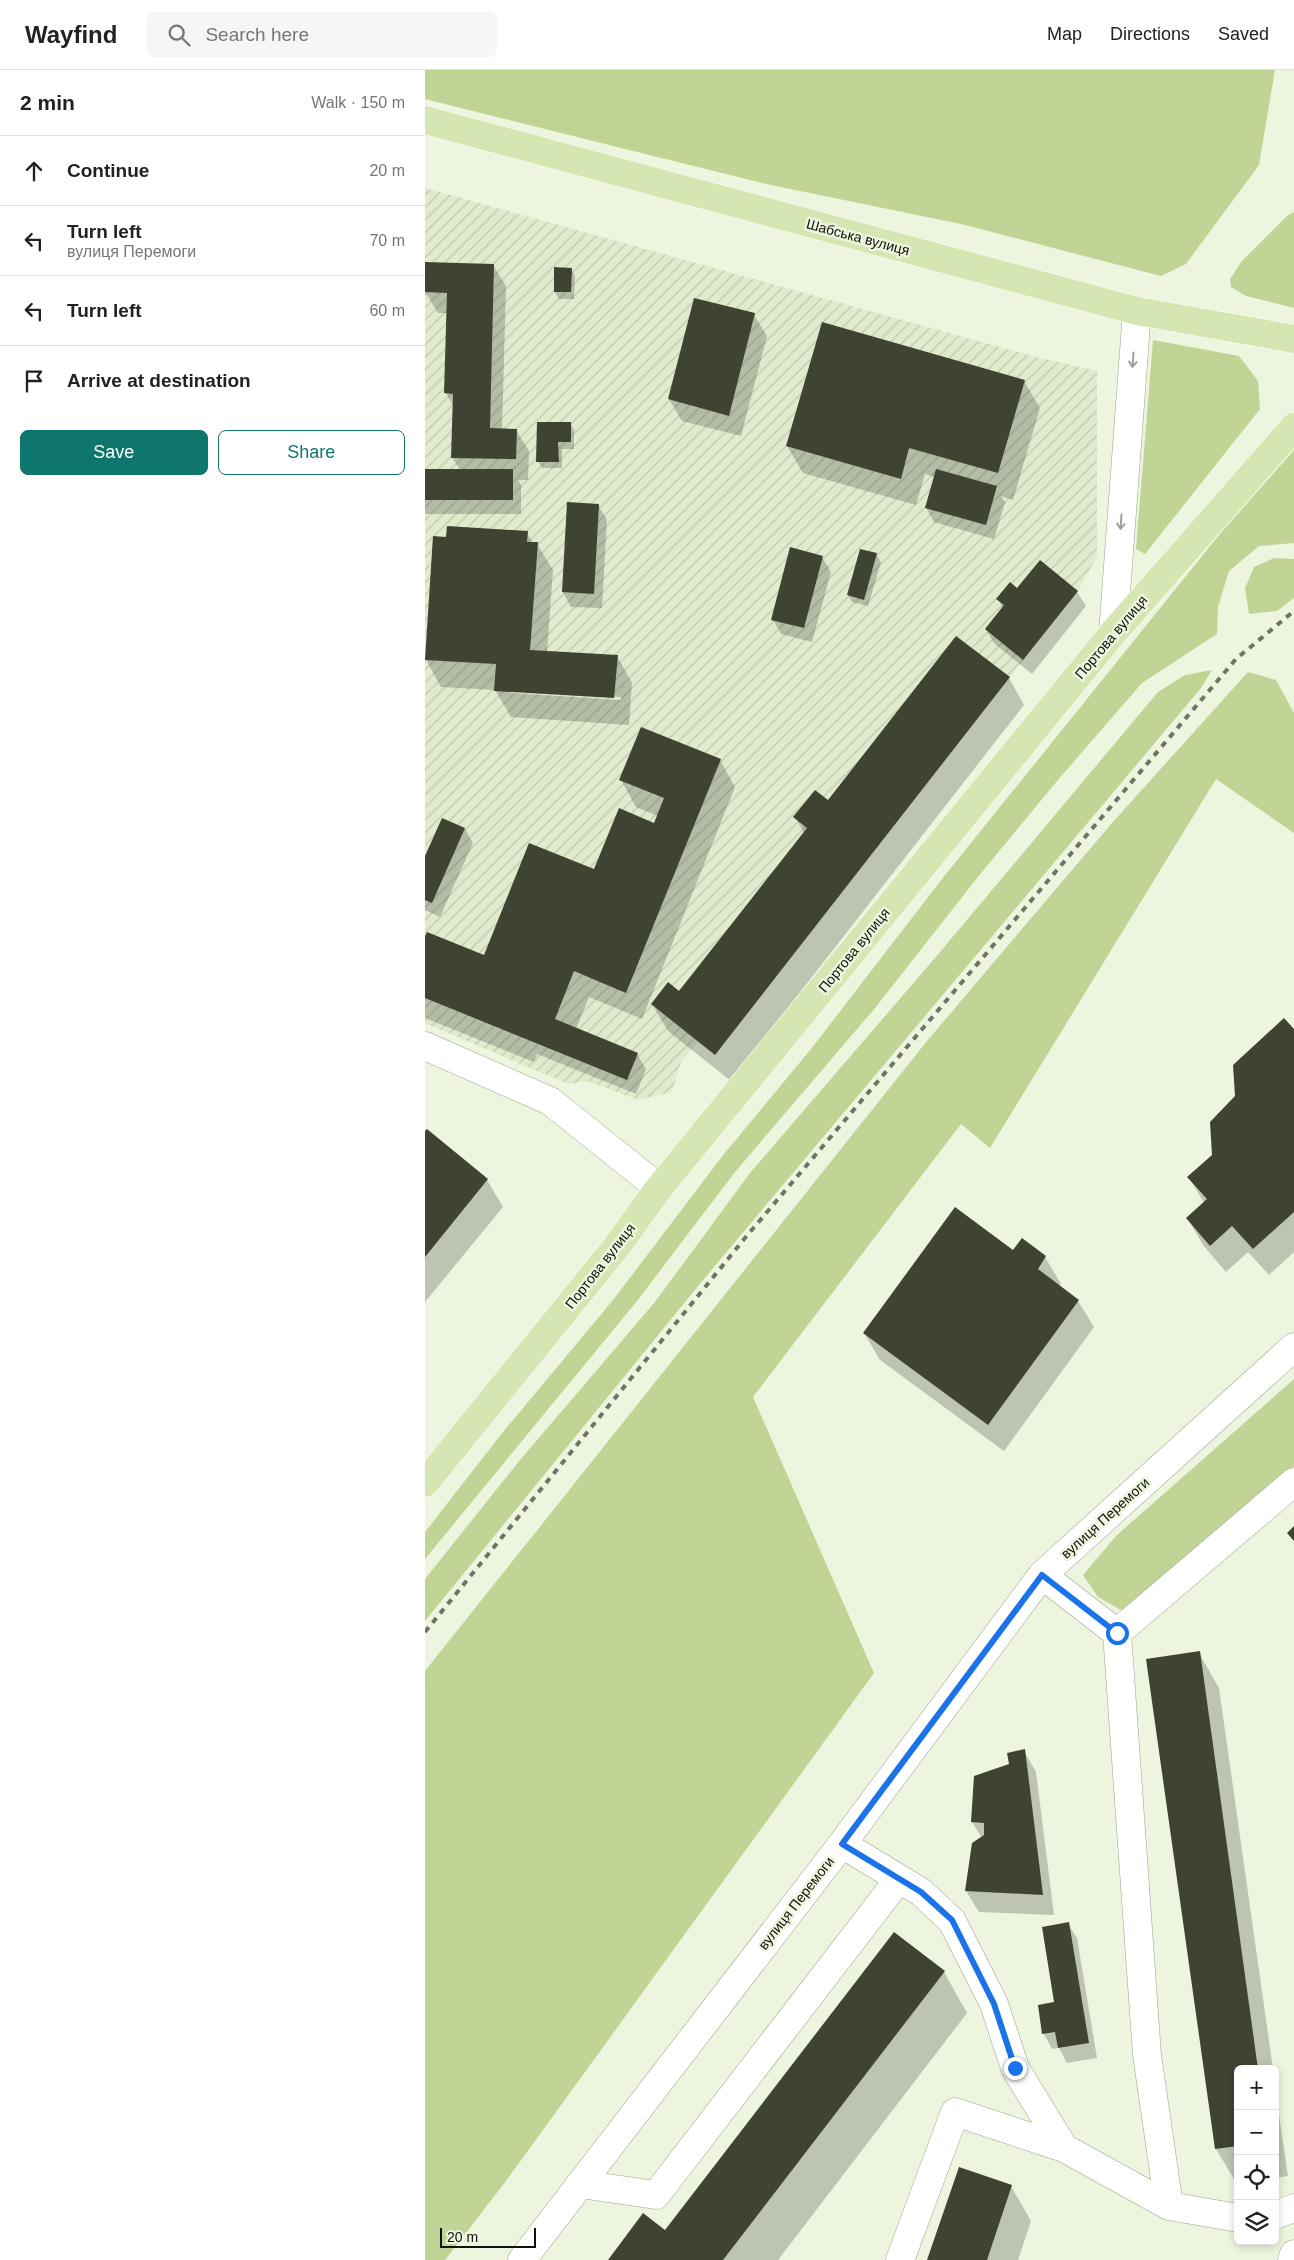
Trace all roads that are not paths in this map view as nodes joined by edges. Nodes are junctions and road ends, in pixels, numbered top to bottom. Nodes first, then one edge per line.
1 (425, 120) edge
2 (1137, 311) junction
3 (1294, 339) edge
4 (1294, 427) edge
5 (1113, 633) junction
6 (425, 1046) edge
7 (659, 1188) junction
8 (1294, 1347) edge
9 (429, 1471) edge
10 (1294, 1482) edge
11 (1042, 1575) junction
12 (1117, 1633) junction
13 (842, 1844) junction
14 (899, 1879) junction
15 (1064, 2148) junction
16 (580, 2184) junction
17 (1169, 2206) junction
18 (1294, 2208) edge
19 (1279, 2214) edge
20 (1234, 2217) edge
21 (1294, 2254) edge
22 (522, 2260) edge
23 (900, 2260) edge
24 (1292, 2260) edge

1 - 2 main road, Шабська вулиця
2 - 3 main road, Шабська вулиця
2 -> 5 street
4 - 5 main road, Портова вулиця
5 - 7 main road, Портова вулиця
6 - 7 street
7 - 9 main road, Портова вулиця
8 - 11 street, вулиця Перемоги
10 - 12 street
11 - 12 street
11 - 13 street, вулиця Перемоги
12 - 17 street
13 - 14 street
13 - 16 street, вулиця Перемоги
14 - 15 street
14 - 16 street
15 - 17 street
15 - 23 street
16 - 22 street, вулиця Перемоги
17 - 20 street
18 - 19 street
21 - 24 street

